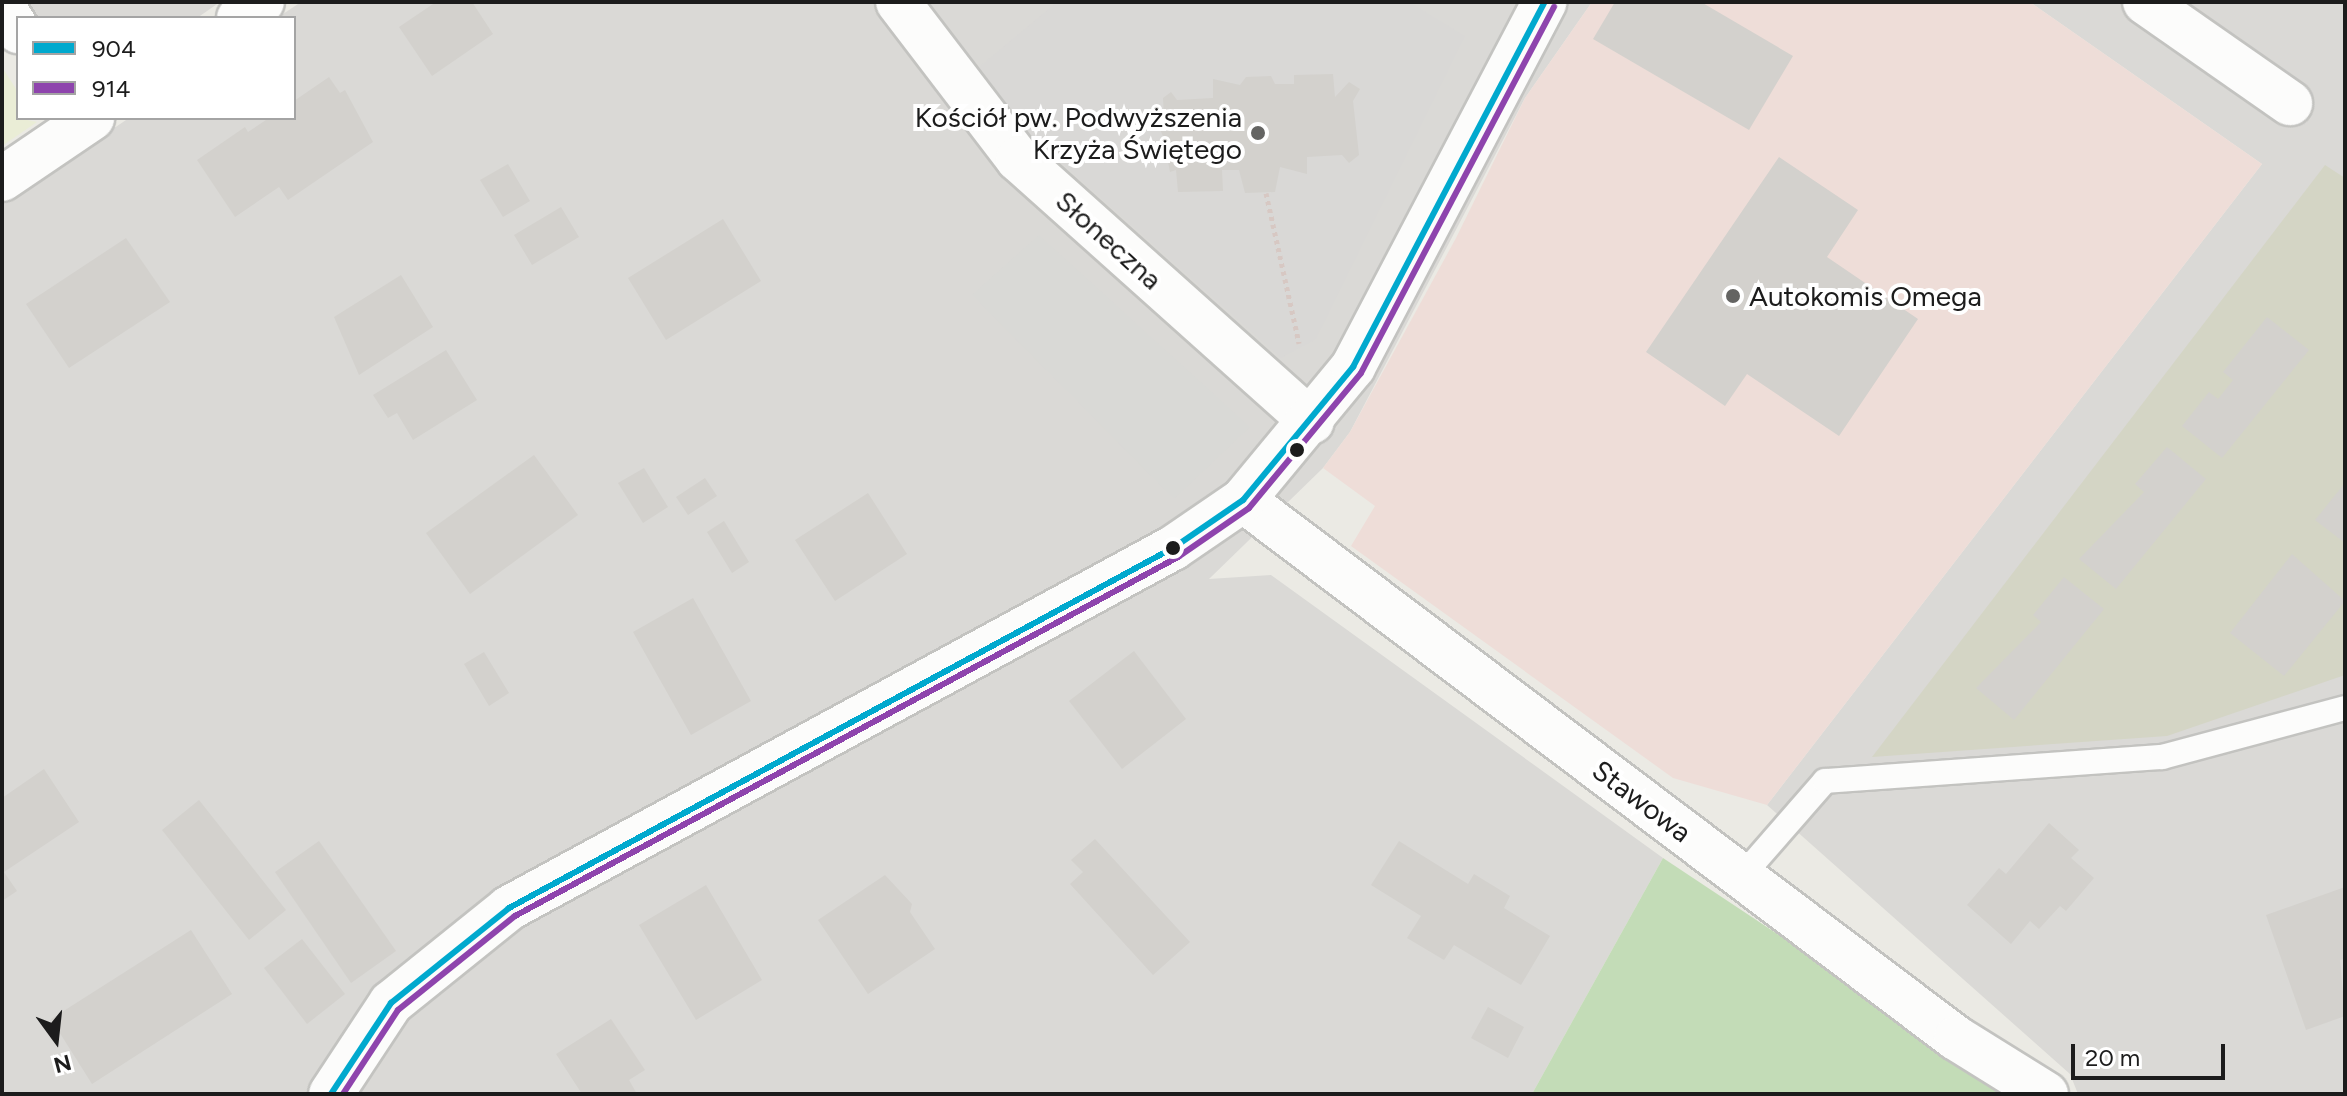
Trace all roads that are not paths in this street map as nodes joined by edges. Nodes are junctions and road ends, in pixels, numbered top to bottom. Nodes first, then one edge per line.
1 (262, 2) edge
2 (898, 2) edge
3 (1545, 2) edge
4 (2145, 2) edge
5 (2, 5) edge
6 (242, 16) edge
7 (16, 28) edge
8 (2290, 103) dead end
9 (81, 121) edge
10 (2, 179) edge
11 (1319, 414) junction
12 (1243, 500) junction
13 (2345, 708) edge
14 (1742, 876) junction
15 (331, 1094) edge
16 (2046, 1094) edge

1 - 6 street
2 - 11 street, Słoneczna
3 - 11 street
4 - 8 street
5 - 7 street
9 - 10 street
11 - 12 street
12 - 14 street, Stawowa
12 - 15 street
13 - 14 lane
14 - 16 street, Stawowa

